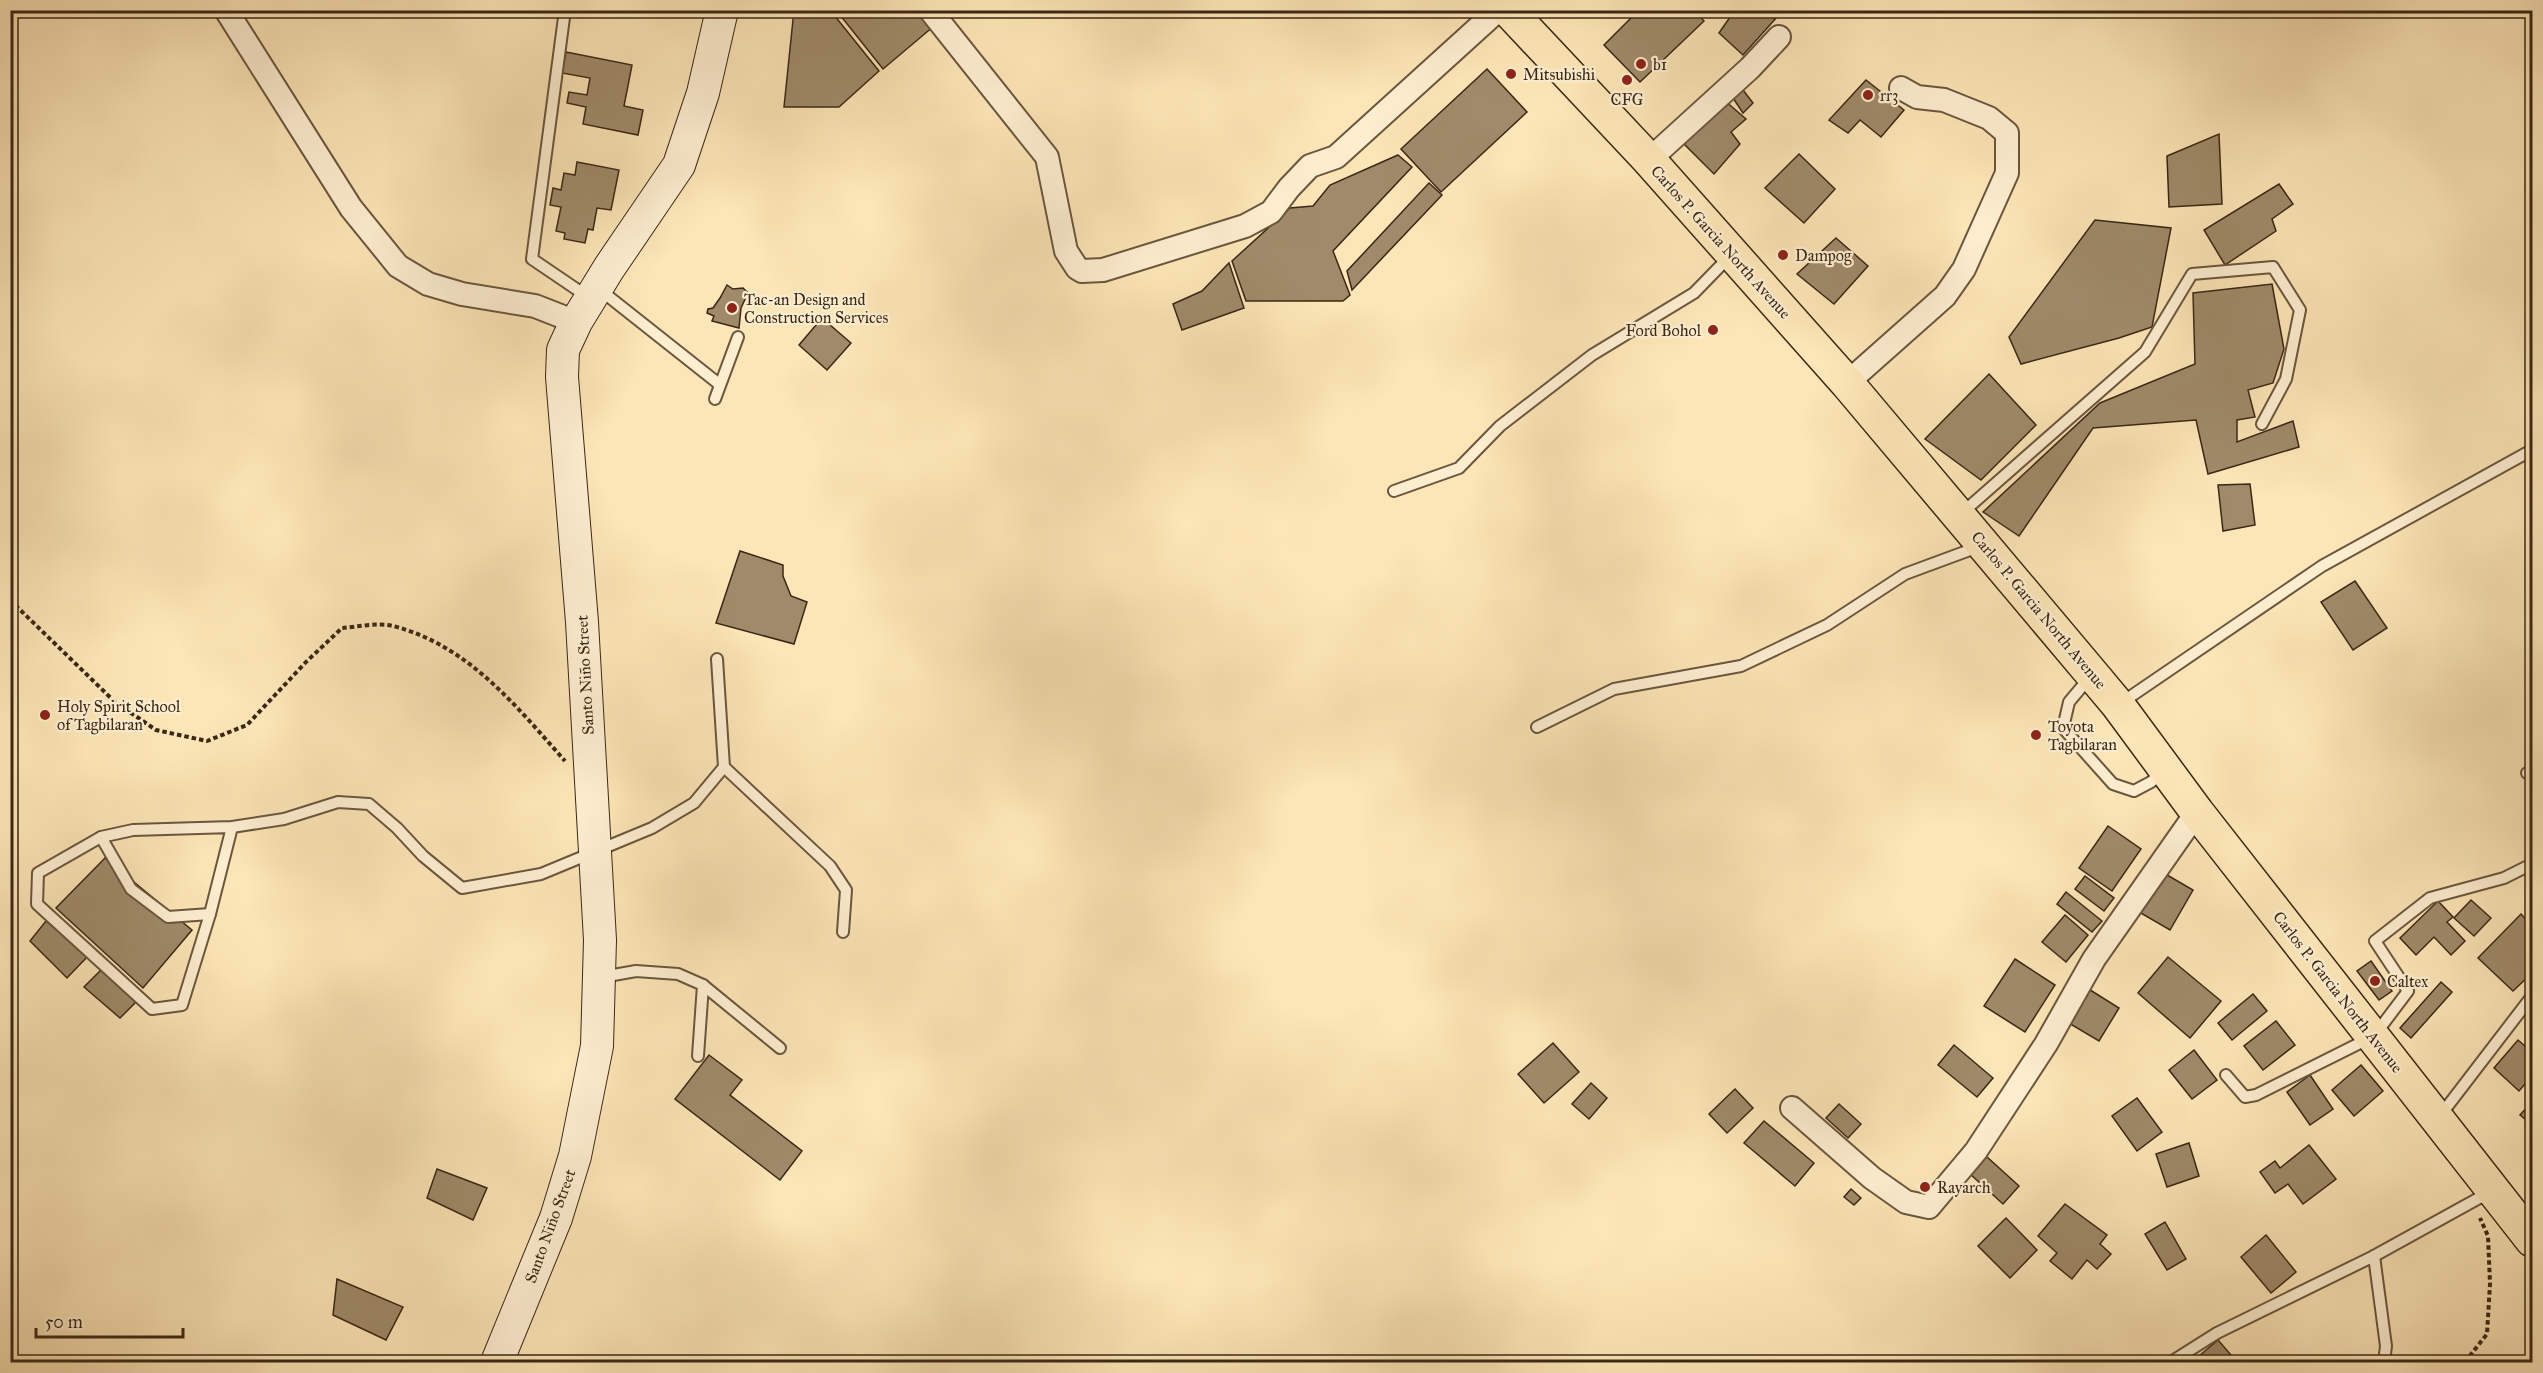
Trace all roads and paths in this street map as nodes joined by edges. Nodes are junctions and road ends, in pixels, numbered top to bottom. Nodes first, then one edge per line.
1 (226, 10) edge
2 (565, 10) edge
3 (722, 10) edge
4 (930, 10) edge
5 (1498, 10) edge
6 (1508, 10) edge
7 (1779, 37) dead end
8 (1901, 88) dead end
9 (1649, 160) junction
10 (1731, 254) junction
11 (588, 303) junction
12 (738, 337) dead end
13 (1847, 383) junction
14 (719, 384) junction
15 (714, 399) dead end
16 (2262, 424) dead end
17 (2532, 450) edge
18 (1394, 491) dead end
19 (1960, 515) junction
20 (1984, 545) junction
21 (10, 600) edge
22 (717, 659) dead end
23 (2092, 674) junction
24 (2118, 705) junction
25 (1537, 727) dead end
26 (724, 767) junction
27 (2165, 769) junction
28 (592, 791) junction
29 (2197, 812) junction
30 (232, 827) junction
31 (101, 837) junction
32 (595, 849) junction
33 (2532, 864) edge
34 (210, 914) junction
35 (843, 932) dead end
36 (599, 977) junction
37 (703, 985) junction
38 (2532, 996) edge
39 (2374, 1036) junction
40 (780, 1048) dead end
41 (698, 1056) dead end
42 (2226, 1075) dead end
43 (1792, 1108) dead end
44 (2438, 1119) junction
45 (2482, 1196) junction
46 (2532, 1240) edge
47 (2374, 1256) junction
48 (497, 1362) edge
49 (2171, 1362) edge
50 (2384, 1362) edge
51 (2465, 1362) edge

1 - 11 street
2 - 11 lane
3 - 11 main road, Santo Niño Street
4 - 5 street
6 - 9 main road, Carlos P. Garcia North Avenue
7 - 9 street
8 - 13 street
9 - 10 main road, Carlos P. Garcia North Avenue
10 - 13 main road, Carlos P. Garcia North Avenue
10 - 18 lane
11 - 14 lane
11 - 28 main road, Santo Niño Street
12 - 14 lane
13 - 19 main road, Carlos P. Garcia North Avenue
14 - 15 lane
16 - 19 lane
17 - 24 lane
19 - 20 main road, Carlos P. Garcia North Avenue
20 - 23 main road, Carlos P. Garcia North Avenue
20 - 25 lane
21 - 28 path
22 - 26 lane
23 - 24 main road, Carlos P. Garcia North Avenue
23 - 27 lane
24 - 27 main road, Carlos P. Garcia North Avenue
26 - 32 lane
26 - 35 lane
27 - 29 main road, Carlos P. Garcia North Avenue
28 - 32 main road, Santo Niño Street
29 - 39 main road, Carlos P. Garcia North Avenue
29 - 43 street
30 - 31 lane
30 - 32 lane
30 - 34 lane
31 - 34 lane
31 - 34 lane
32 - 36 main road, Santo Niño Street
33 - 39 lane
36 - 37 lane
36 - 48 main road, Santo Niño Street
37 - 40 lane
37 - 41 lane
38 - 44 lane
39 - 42 lane
39 - 44 main road, Carlos P. Garcia North Avenue
44 - 45 main road, Carlos P. Garcia North Avenue
45 - 46 main road, Carlos P. Garcia North Avenue
45 - 47 lane
45 - 51 path
47 - 49 lane
47 - 50 lane

